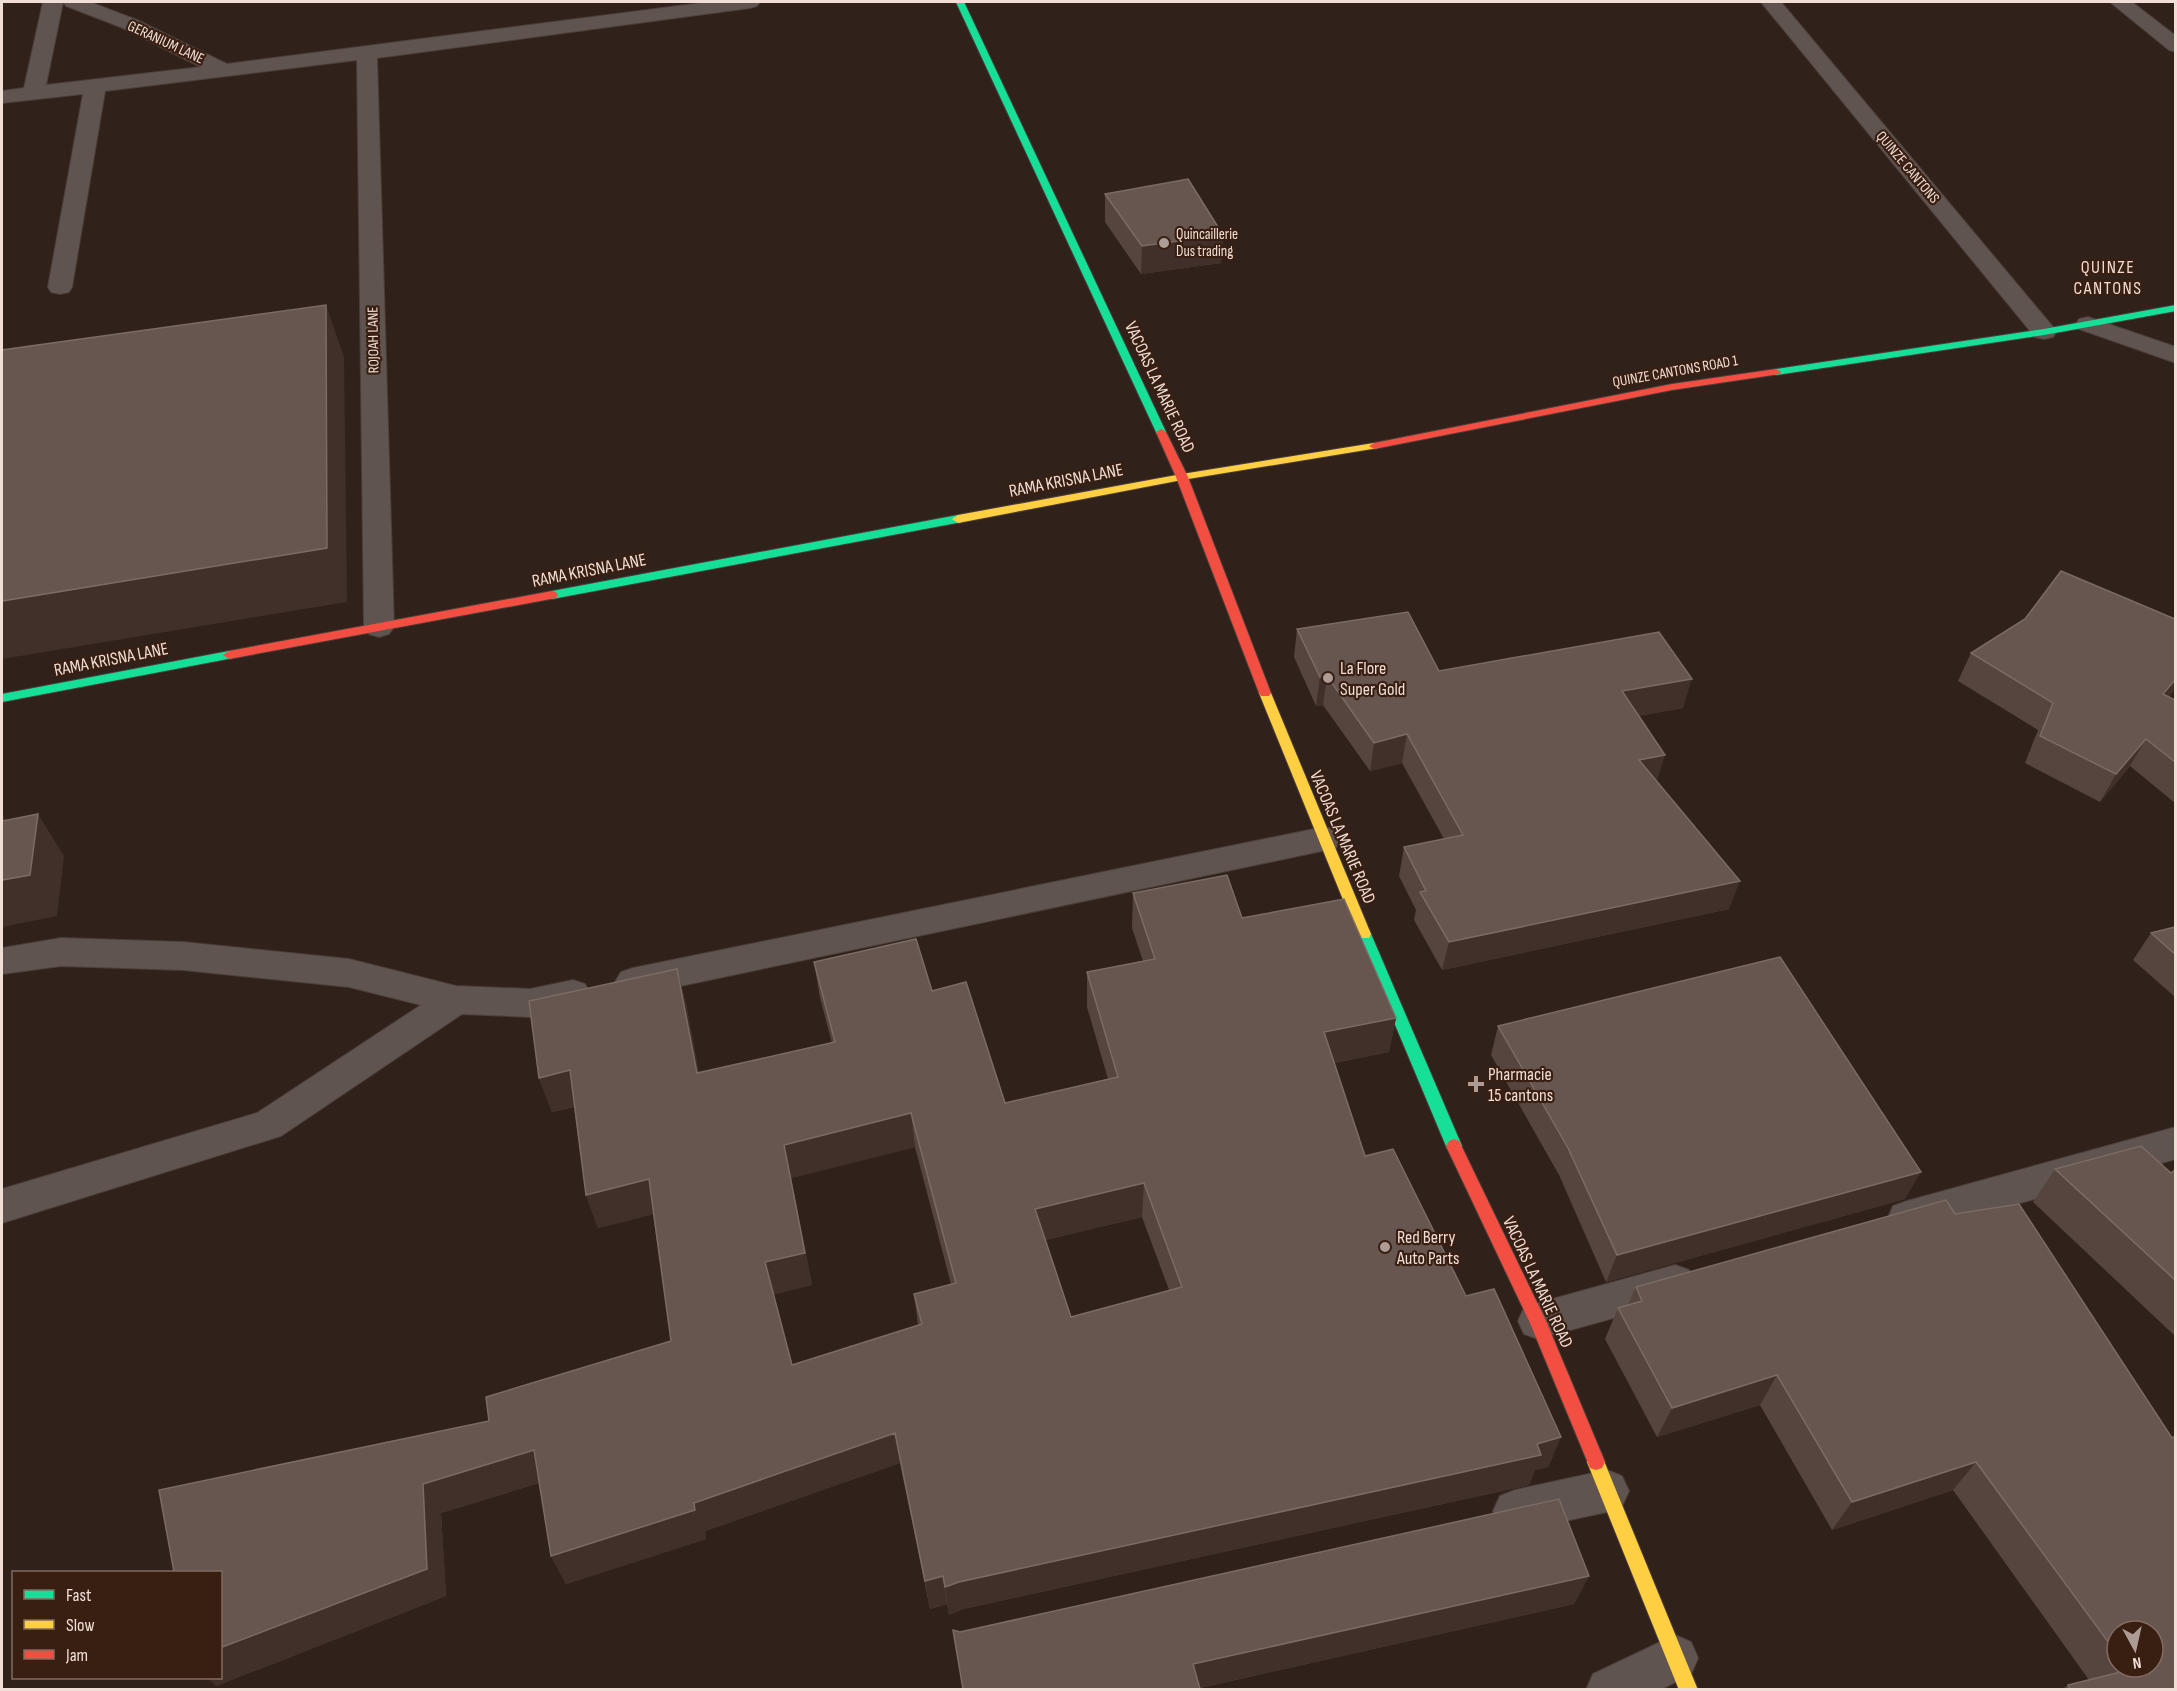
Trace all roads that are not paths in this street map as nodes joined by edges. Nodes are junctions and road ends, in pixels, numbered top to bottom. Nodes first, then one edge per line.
1 (52, 2) edge
2 (73, 2) edge
3 (750, 2) edge
4 (960, 2) edge
5 (1771, 2) edge
6 (2120, 2) edge
7 (2175, 46) edge
8 (367, 53) junction
9 (224, 70) junction
10 (95, 86) junction
11 (34, 92) junction
12 (2, 97) edge
13 (60, 287) dead end
14 (2175, 308) edge
15 (2088, 324) junction
16 (2044, 332) junction
17 (2175, 356) edge
18 (1182, 477) junction
19 (379, 627) junction
20 (2, 698) edge
21 (1324, 839) junction
22 (2, 961) edge
23 (456, 1000) junction
24 (2175, 1143) edge
25 (2, 1206) edge
26 (1868, 1229) edge
27 (1709, 1274) edge
28 (1539, 1321) junction
29 (1607, 1491) junction
30 (1478, 1520) edge
31 (1682, 1674) edge
32 (1609, 1689) edge

1 - 11 street
2 - 9 street, GERANIUM LANE
3 - 8 street
4 - 18 main road, VACOAS LA MARIE ROAD
5 - 16 street, QUINZE CANTONS
6 - 7 street
8 - 9 street
8 - 19 street, ROJOAH LANE
9 - 10 street
10 - 11 street
10 - 13 street
11 - 12 street
14 - 15 main road, QUINZE CANTONS ROAD 1
15 - 16 main road, QUINZE CANTONS ROAD 1
15 - 17 street
16 - 18 main road, QUINZE CANTONS ROAD 1
18 - 19 main road, RAMA KRISNA LANE
18 - 21 main road, VACOAS LA MARIE ROAD
19 - 20 main road, RAMA KRISNA LANE
21 - 23 street
21 - 28 main road, VACOAS LA MARIE ROAD
22 - 23 street
23 - 25 street
24 - 26 street
27 - 28 street
28 - 29 main road, VACOAS LA MARIE ROAD
29 - 30 street
29 - 31 main road, VACOAS LA MARIE ROAD
31 - 32 street

